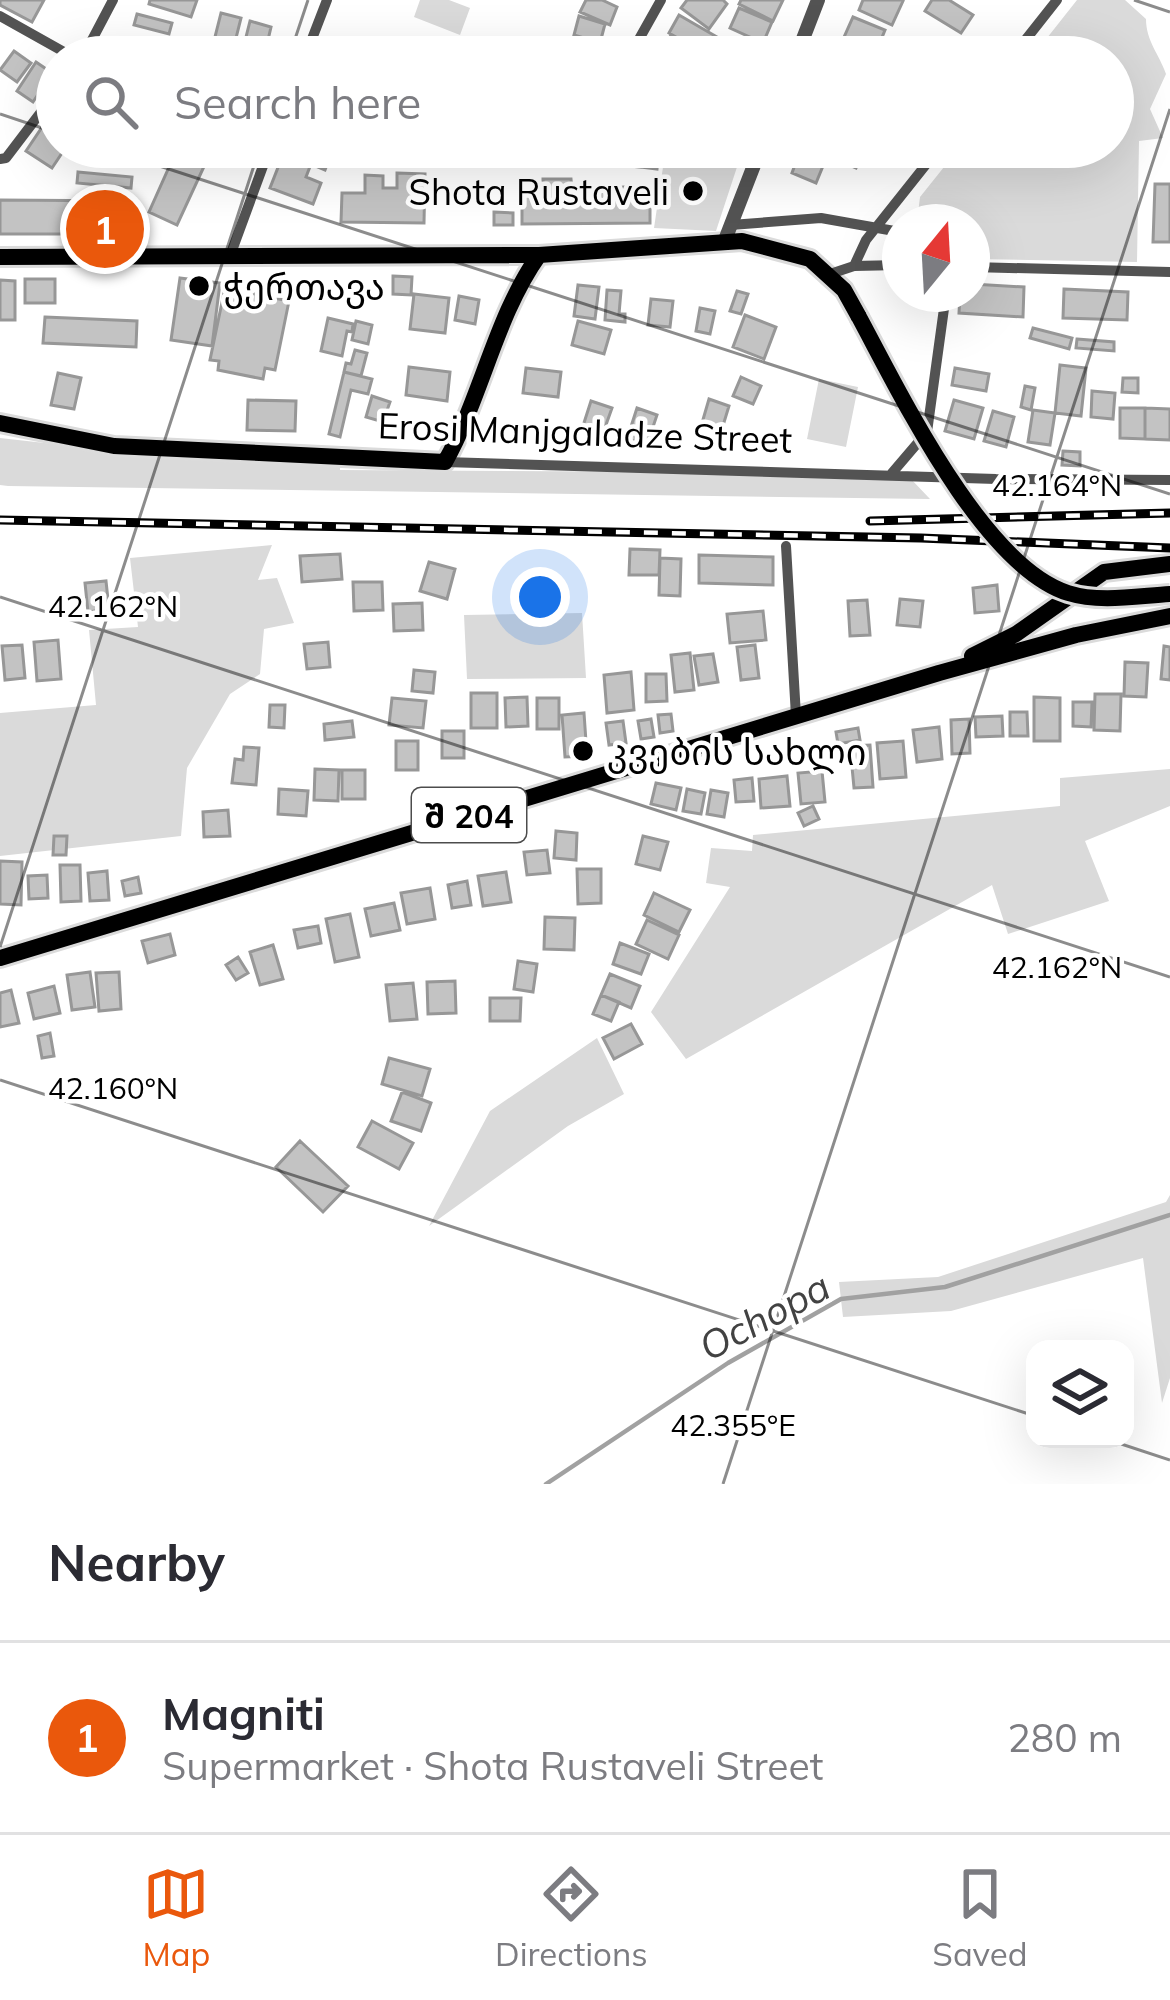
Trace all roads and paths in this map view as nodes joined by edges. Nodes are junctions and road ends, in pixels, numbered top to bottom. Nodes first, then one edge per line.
1 (113, 0) edge
2 (327, 0) edge
3 (661, 0) edge
4 (818, 0) edge
5 (1057, 0) edge
6 (0, 16) edge
7 (36, 36) edge
8 (94, 36) edge
9 (313, 36) edge
10 (641, 36) edge
11 (804, 36) edge
12 (1029, 36) edge
13 (36, 119) edge
14 (0, 159) edge
15 (262, 168) edge
16 (753, 168) edge
17 (923, 168) edge
18 (876, 226) junction
19 (882, 228) edge
20 (728, 233) junction
21 (539, 255) junction
22 (230, 256) junction
23 (0, 257) edge
24 (882, 265) edge
25 (854, 266) junction
26 (990, 267) edge
27 (1170, 272) edge
28 (830, 274) junction
29 (944, 312) edge
30 (0, 423) edge
31 (445, 462) junction
32 (892, 473) junction
33 (1170, 480) edge
34 (786, 546) dead end
35 (1170, 564) edge
36 (1170, 594) edge
37 (1170, 616) edge
38 (939, 673) junction
39 (796, 716) junction
40 (0, 958) edge

1 - 8 street
2 - 9 street
3 - 10 street
4 - 11 street
5 - 12 street
6 - 7 street
13 - 14 street
15 - 22 street
16 - 20 street
17 - 18 street
18 - 19 street
18 - 20 street
18 - 25 street
20 - 21 main road
20 - 28 main road
21 - 22 main road
21 - 31 main road
22 - 23 main road
24 - 25 street
25 - 28 street
26 - 27 street
28 - 36 main road, bridge
29 - 32 street
30 - 31 main road, Erosi Manjgaladze Street
31 - 32 street, Erosi Manjgaladze Street
32 - 33 street, Erosi Manjgaladze Street
34 - 39 street
35 - 38 main road, შ 204
37 - 38 main road, შ 204
38 - 39 main road, შ 204
39 - 40 main road, შ 204

